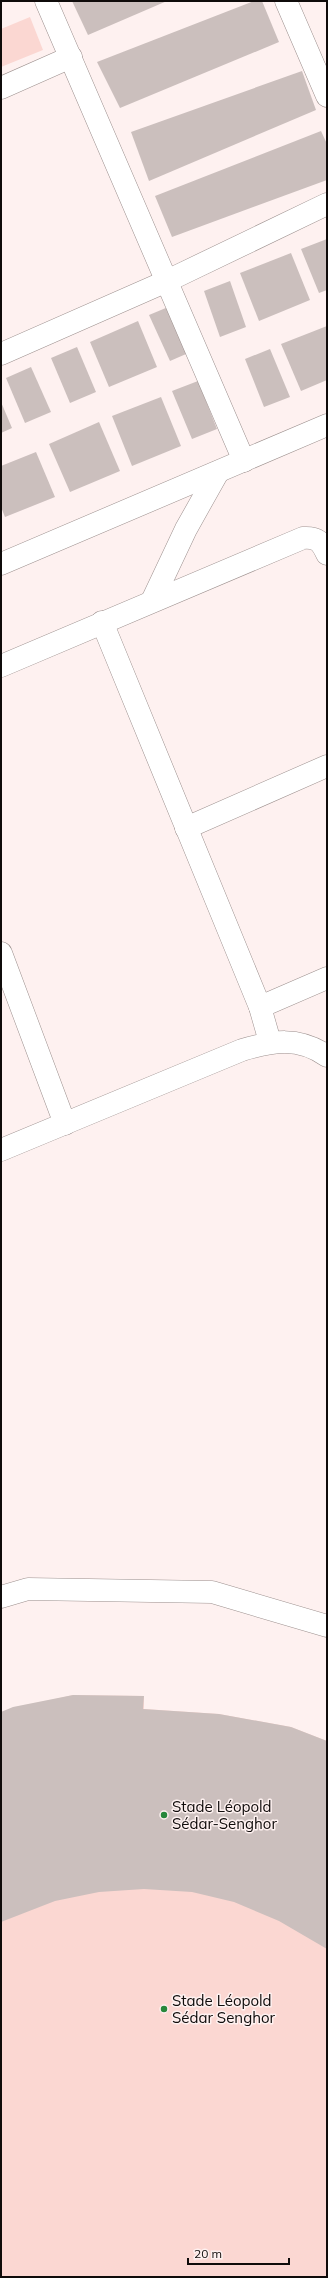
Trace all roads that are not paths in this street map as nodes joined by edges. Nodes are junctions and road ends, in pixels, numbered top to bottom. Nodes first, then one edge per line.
1 (46, 1) edge
2 (286, 1) edge
3 (71, 57) junction
4 (1, 88) edge
5 (327, 96) edge
6 (327, 204) edge
7 (167, 281) junction
8 (1, 354) edge
9 (327, 425) edge
10 (244, 461) junction
11 (218, 472) junction
12 (327, 554) edge
13 (1, 564) edge
14 (152, 601) junction
15 (102, 622) junction
16 (1, 666) edge
17 (327, 766) edge
18 (186, 828) junction
19 (1, 954) edge
20 (327, 978) edge
21 (260, 1007) junction
22 (270, 1042) junction
23 (327, 1056) edge
24 (65, 1124) junction
25 (1, 1150) edge
26 (1, 1597) edge
27 (327, 1626) edge

1 - 3 street
2 - 5 street
3 - 4 street
3 - 7 street
6 - 7 street
7 - 8 street
7 - 10 street
9 - 10 street
10 - 11 street
11 - 13 street
11 - 14 street
12 - 14 street
14 - 15 street
15 - 16 street
15 - 18 street
17 - 18 street
18 - 21 street
19 - 24 street
20 - 21 street
21 - 22 street
22 - 23 street
22 - 24 street
24 - 25 street
26 - 27 street

